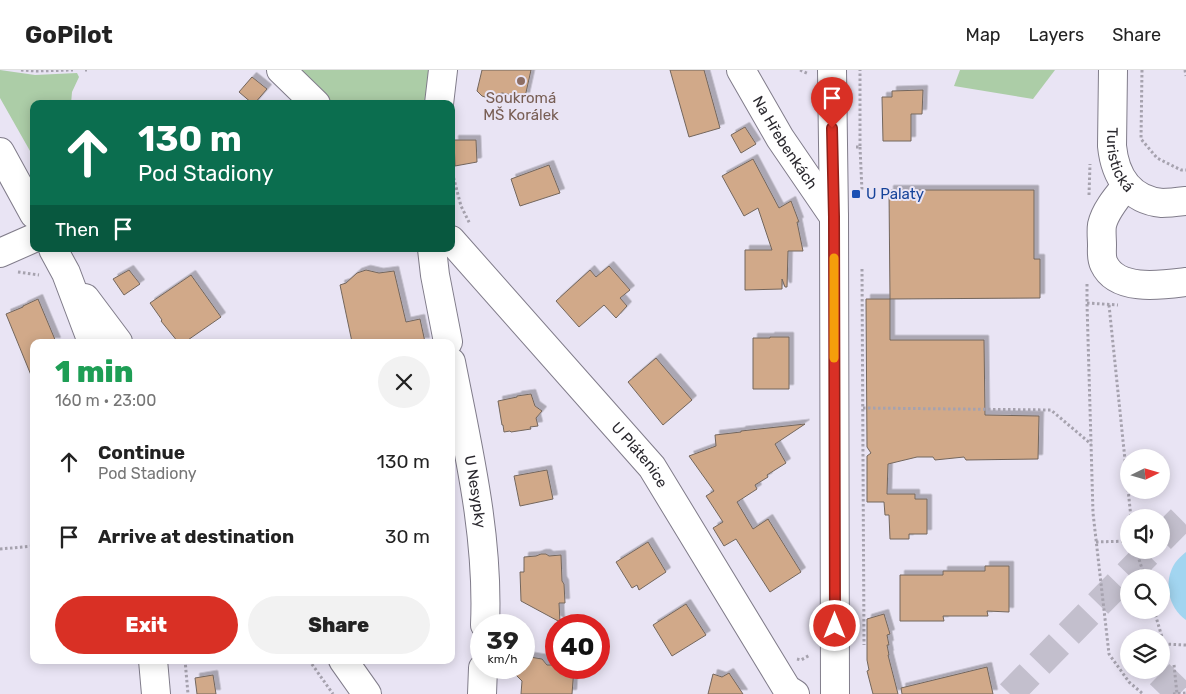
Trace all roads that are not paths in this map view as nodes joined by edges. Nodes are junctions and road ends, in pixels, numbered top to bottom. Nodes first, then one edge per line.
1 (281, 70) edge
2 (443, 70) edge
3 (741, 70) edge
4 (1113, 70) edge
5 (822, 73) edge
6 (312, 100) edge
7 (439, 100) edge
8 (0, 152) edge
9 (1126, 186) junction
10 (1186, 201) edge
11 (30, 207) edge
12 (834, 217) junction
13 (30, 242) edge
14 (455, 245) edge
15 (55, 252) edge
16 (432, 252) edge
17 (7, 262) edge
18 (66, 273) junction
19 (1186, 282) edge
20 (91, 339) edge
21 (116, 339) edge
22 (447, 339) edge
23 (455, 383) edge
24 (485, 614) edge
25 (153, 664) edge
26 (346, 664) edge
27 (483, 679) edge
28 (156, 694) edge
29 (367, 694) edge
30 (482, 694) edge
31 (795, 694) edge
32 (835, 694) edge

1 - 6 street
2 - 7 street
3 - 12 street, Na Hřebenkách
4 - 9 street, Turistická
5 - 12 street
8 - 11 street
9 - 10 street, Turistická
9 - 19 street
12 - 32 street
13 - 17 street
14 - 31 street, U Plátenice
15 - 18 street
16 - 22 street
18 - 20 street
18 - 21 street
23 - 24 street, U Nesypky
25 - 28 street
26 - 29 street
27 - 30 street

